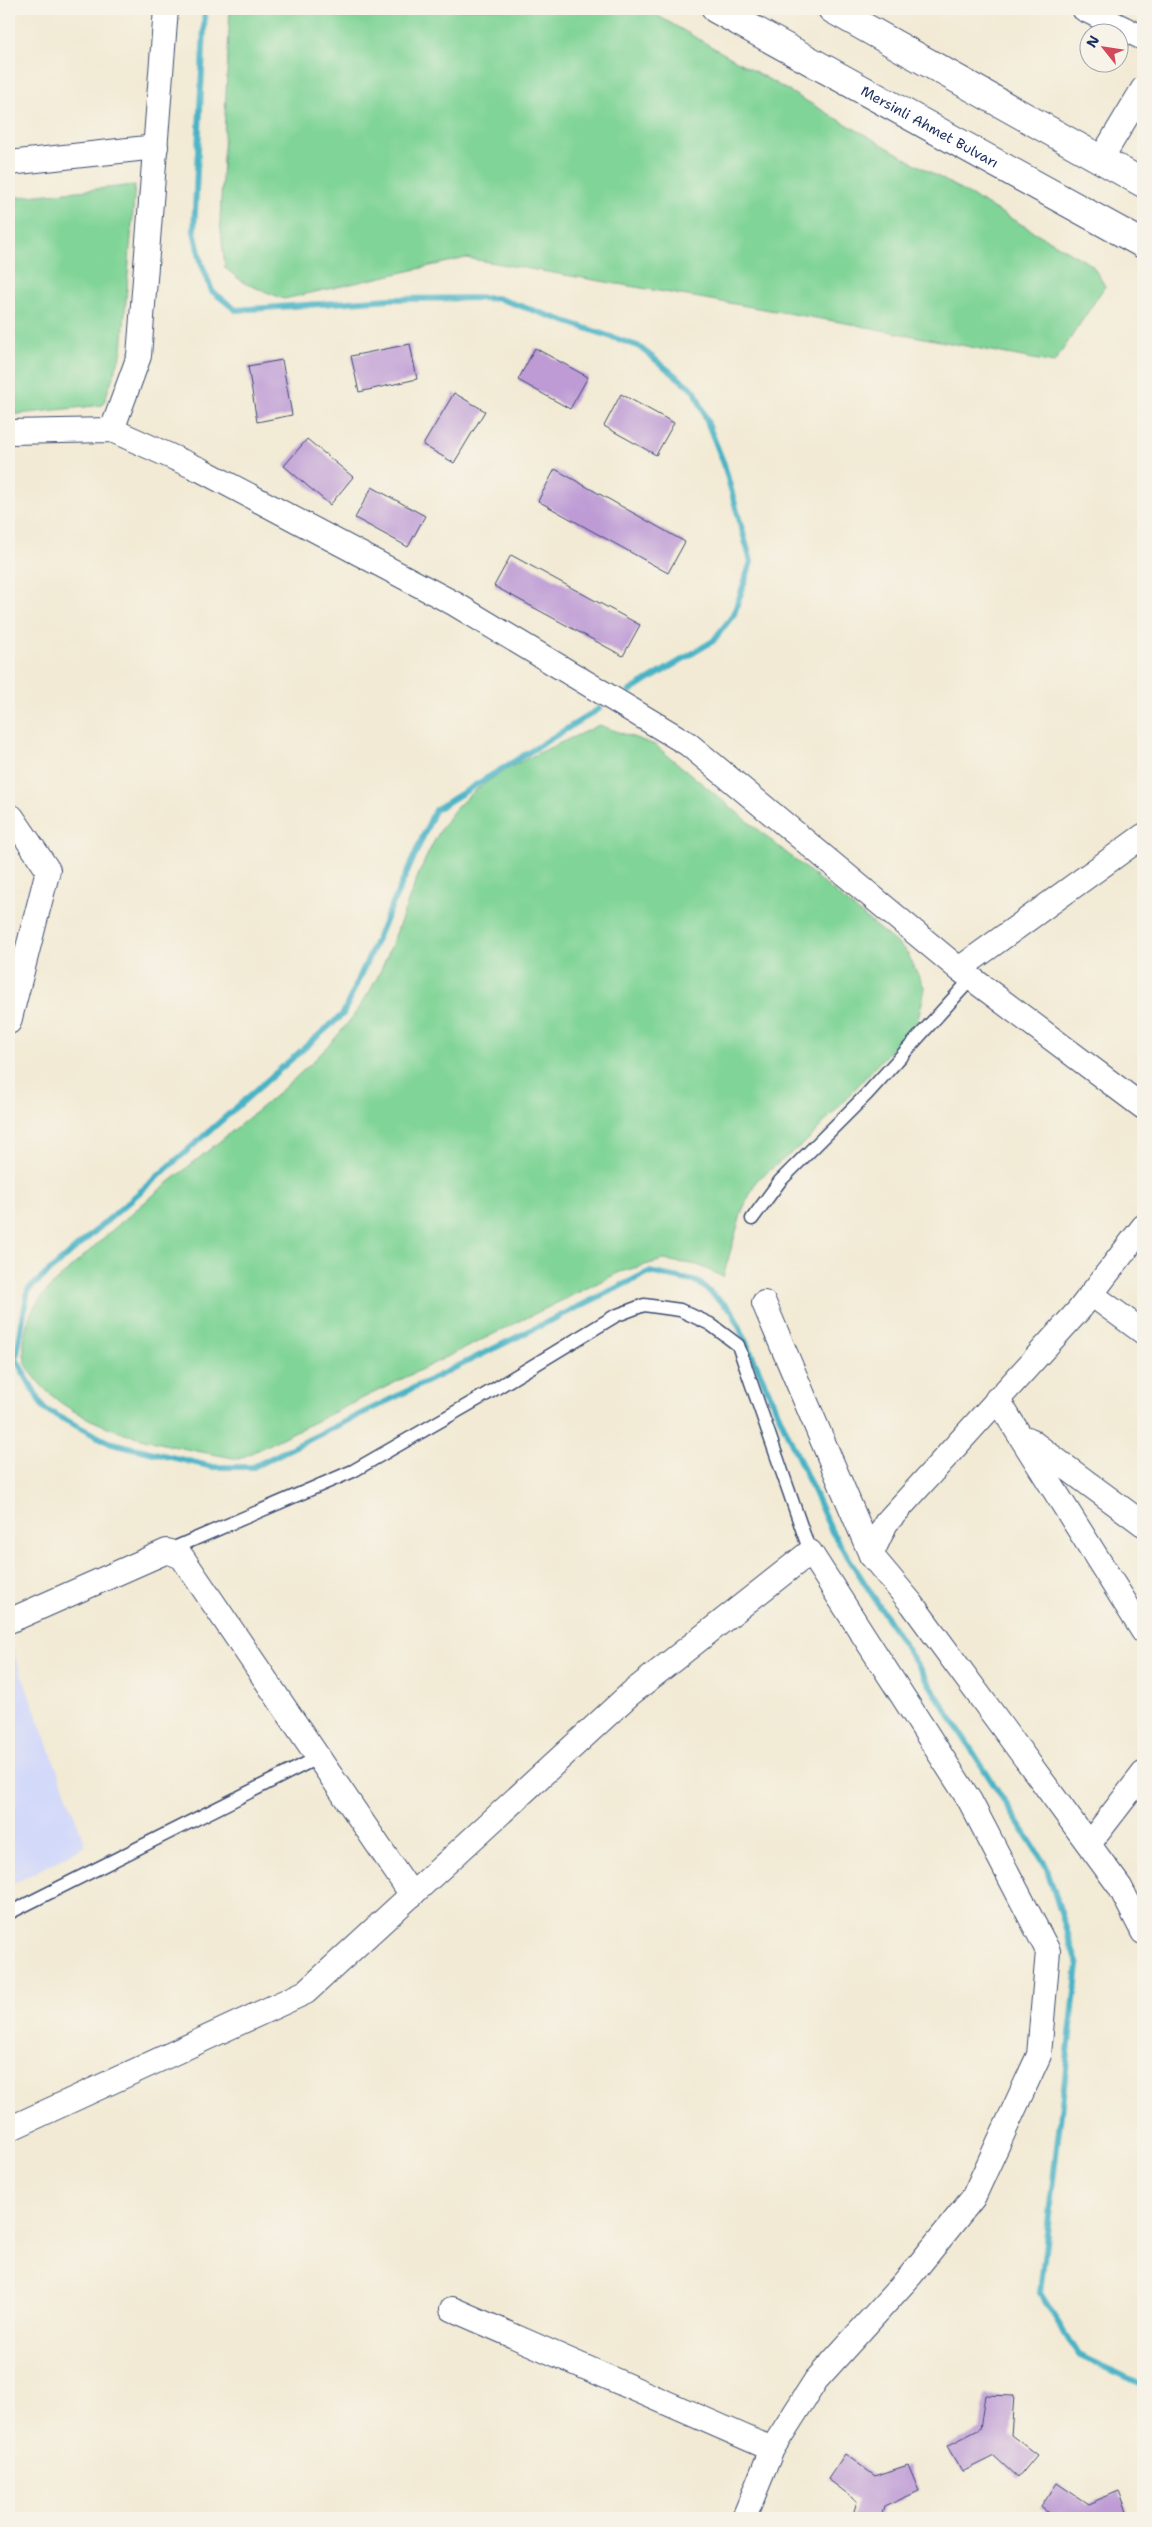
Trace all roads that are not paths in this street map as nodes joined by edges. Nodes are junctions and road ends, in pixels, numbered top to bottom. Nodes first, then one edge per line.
1 (166, 9) edge
2 (716, 9) edge
3 (832, 9) edge
4 (1084, 9) edge
5 (1143, 38) edge
6 (1143, 89) edge
7 (156, 147) junction
8 (1101, 159) junction
9 (9, 163) edge
10 (1143, 183) edge
11 (1143, 244) edge
12 (112, 430) junction
13 (9, 432) edge
14 (9, 816) edge
15 (1143, 836) edge
16 (965, 974) junction
17 (9, 1022) edge
18 (1143, 1107) edge
19 (752, 1219) dead end
20 (1143, 1228) edge
21 (1091, 1294) junction
22 (764, 1303) dead end
23 (1143, 1332) edge
24 (997, 1400) junction
25 (1017, 1431) junction
26 (1143, 1524) edge
27 (167, 1551) junction
28 (810, 1552) junction
29 (871, 1555) junction
30 (9, 1621) edge
31 (1143, 1631) edge
32 (319, 1757) junction
33 (1143, 1774) edge
34 (1089, 1844) junction
35 (412, 1896) junction
36 (9, 1913) edge
37 (1143, 1932) edge
38 (9, 2129) edge
39 (452, 2309) dead end
40 (772, 2450) junction
41 (744, 2518) edge

1 - 7 street
2 - 11 main road, Mersinli Ahmet Bulvarı
3 - 8 main road
4 - 5 street
6 - 8 street
7 - 9 street
7 - 12 street
8 - 10 main road
12 - 13 street
12 - 16 street
14 - 17 street
15 - 16 street
16 - 18 street
16 - 19 lane
20 - 21 street
21 - 23 street
21 - 24 street
22 - 29 street
24 - 25 street
24 - 29 street
25 - 26 street
25 - 31 street
27 - 28 lane
27 - 30 street
27 - 32 street
28 - 35 street
28 - 40 street
29 - 34 street
32 - 35 street
32 - 36 lane
33 - 34 street
34 - 37 street
35 - 38 street
39 - 40 street
40 - 41 street

